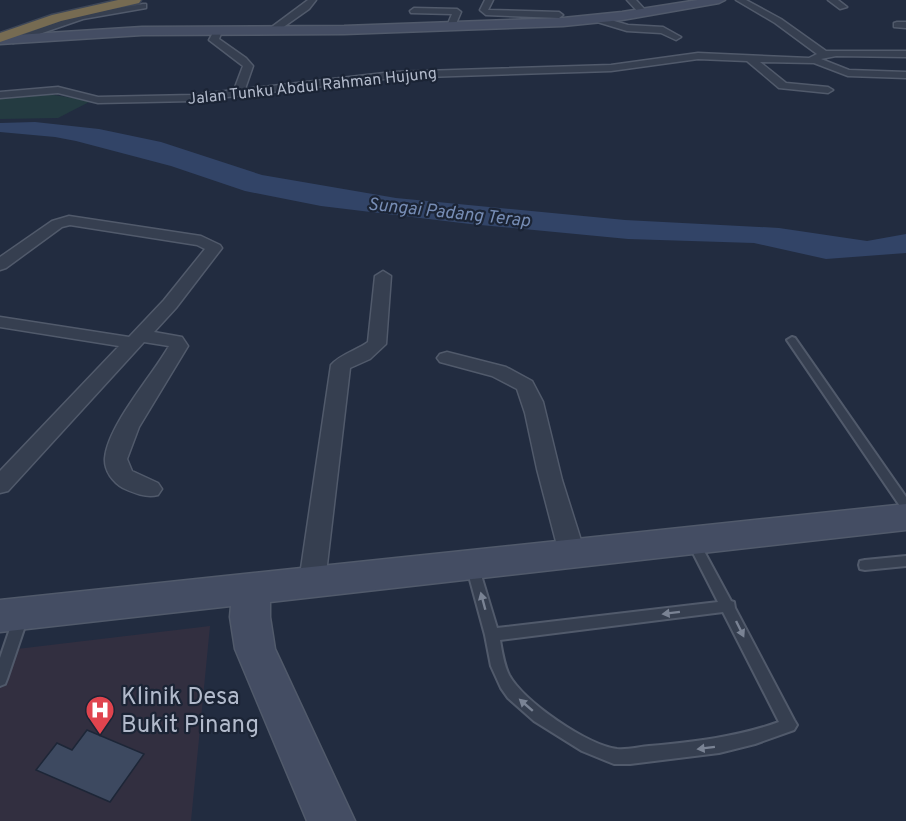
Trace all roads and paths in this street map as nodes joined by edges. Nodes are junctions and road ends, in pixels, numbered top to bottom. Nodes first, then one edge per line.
1 (125, 0) edge
2 (312, 0) edge
3 (489, 0) edge
4 (632, 0) edge
5 (719, 0) edge
6 (740, 0) edge
7 (832, 0) edge
8 (139, 3) edge
9 (843, 8) dead end
10 (414, 11) dead end
11 (643, 12) junction
12 (560, 15) dead end
13 (532, 19) junction
14 (597, 19) junction
15 (451, 26) junction
16 (218, 31) junction
17 (272, 31) junction
18 (0, 32) edge
19 (676, 37) dead end
20 (4, 39) edge
21 (906, 54) edge
22 (748, 57) junction
23 (819, 57) junction
24 (906, 75) edge
25 (828, 90) dead end
26 (238, 93) junction
27 (0, 95) edge
28 (0, 265) edge
29 (383, 276) dead end
30 (0, 322) edge
31 (136, 340) junction
32 (792, 340) dead end
33 (447, 358) dead end
34 (0, 485) edge
35 (150, 489) dead end
36 (906, 506) edge
37 (906, 517) edge
38 (693, 540) junction
39 (572, 553) junction
40 (906, 561) edge
41 (472, 565) junction
42 (865, 565) dead end
43 (312, 582) junction
44 (252, 589) junction
45 (729, 606) junction
46 (11, 615) edge
47 (492, 635) junction
48 (0, 679) edge
49 (331, 821) edge

1 - 18 highway
2 - 17 street
3 - 13 street
4 - 11 street
5 - 11 street
6 - 23 street
7 - 9 street
8 - 20 highway
10 - 15 street
11 - 14 street
12 - 13 street
13 - 14 street
13 - 15 street
14 - 19 street
15 - 17 street
16 - 17 street
16 - 20 street
16 - 26 street
21 - 23 street, Jalan Tunku Abdul Rahman Hujung
22 - 23 street, Jalan Tunku Abdul Rahman Hujung
22 - 25 street
22 - 26 street, Jalan Tunku Abdul Rahman Hujung
23 - 24 street
26 - 27 street, Jalan Tunku Abdul Rahman Hujung
28 - 31 street
29 - 43 street
30 - 31 street
31 - 34 street
31 - 35 street
32 - 36 lane
33 - 39 street
37 - 38 street
38 - 39 street
38 - 45 lane
39 - 41 street
40 - 42 lane
41 - 43 street
47 -> 41 lane
43 - 44 street
44 - 46 street
44 - 49 street
45 -> 47 lane
45 -> 47 lane
46 - 48 lane

